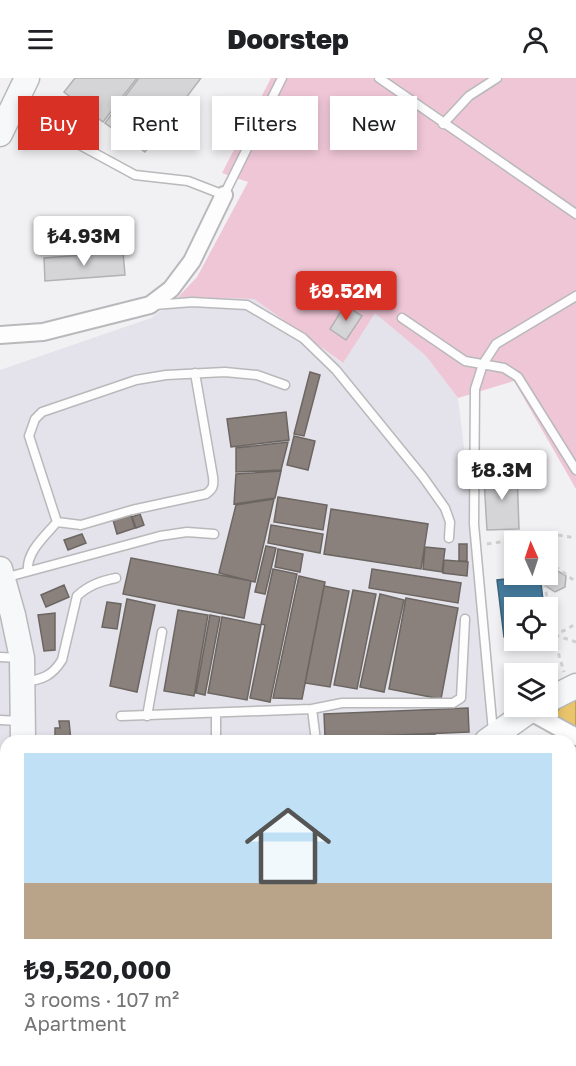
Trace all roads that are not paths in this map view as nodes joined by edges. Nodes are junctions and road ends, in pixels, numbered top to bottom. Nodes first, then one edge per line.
1 (27, 78) edge
2 (282, 78) edge
3 (379, 78) edge
4 (497, 78) edge
5 (443, 124) junction
6 (0, 134) edge
7 (89, 150) edge
8 (224, 195) junction
9 (576, 214) edge
10 (576, 296) edge
11 (150, 305) junction
12 (402, 318) dead end
13 (0, 335) edge
14 (483, 364) junction
15 (195, 373) junction
16 (285, 385) dead end
17 (576, 470) edge
18 (57, 522) junction
19 (214, 534) dead end
20 (449, 538) dead end
21 (28, 571) junction
22 (2, 574) edge
23 (116, 579) dead end
24 (465, 619) dead end
25 (162, 632) dead end
26 (11, 657) edge
27 (22, 682) junction
28 (572, 682) edge
29 (558, 692) edge
30 (312, 709) junction
31 (216, 713) junction
32 (121, 716) dead end
33 (147, 716) junction
34 (521, 717) edge
35 (551, 717) edge
36 (15, 727) edge
37 (216, 735) edge
38 (315, 735) edge
39 (490, 735) edge
40 (494, 735) edge
41 (573, 735) edge

1 - 6 main road
2 - 8 lane
3 - 5 lane
4 - 5 lane
5 - 9 lane
7 - 8 lane
8 - 11 street
10 - 14 lane
11 - 13 street
11 - 20 lane
12 - 14 lane
14 - 17 lane
14 - 39 lane
15 - 16 lane
15 - 18 lane
15 - 18 lane
18 - 21 lane
19 - 21 lane
21 - 22 lane
22 - 26 main road
23 - 27 lane
24 - 30 lane
25 - 33 lane
26 - 27 main road
27 - 36 main road
28 - 29 main road
30 - 31 lane
30 - 38 lane
31 - 33 lane
31 - 37 lane
32 - 33 lane
34 - 40 main road
35 - 41 street

